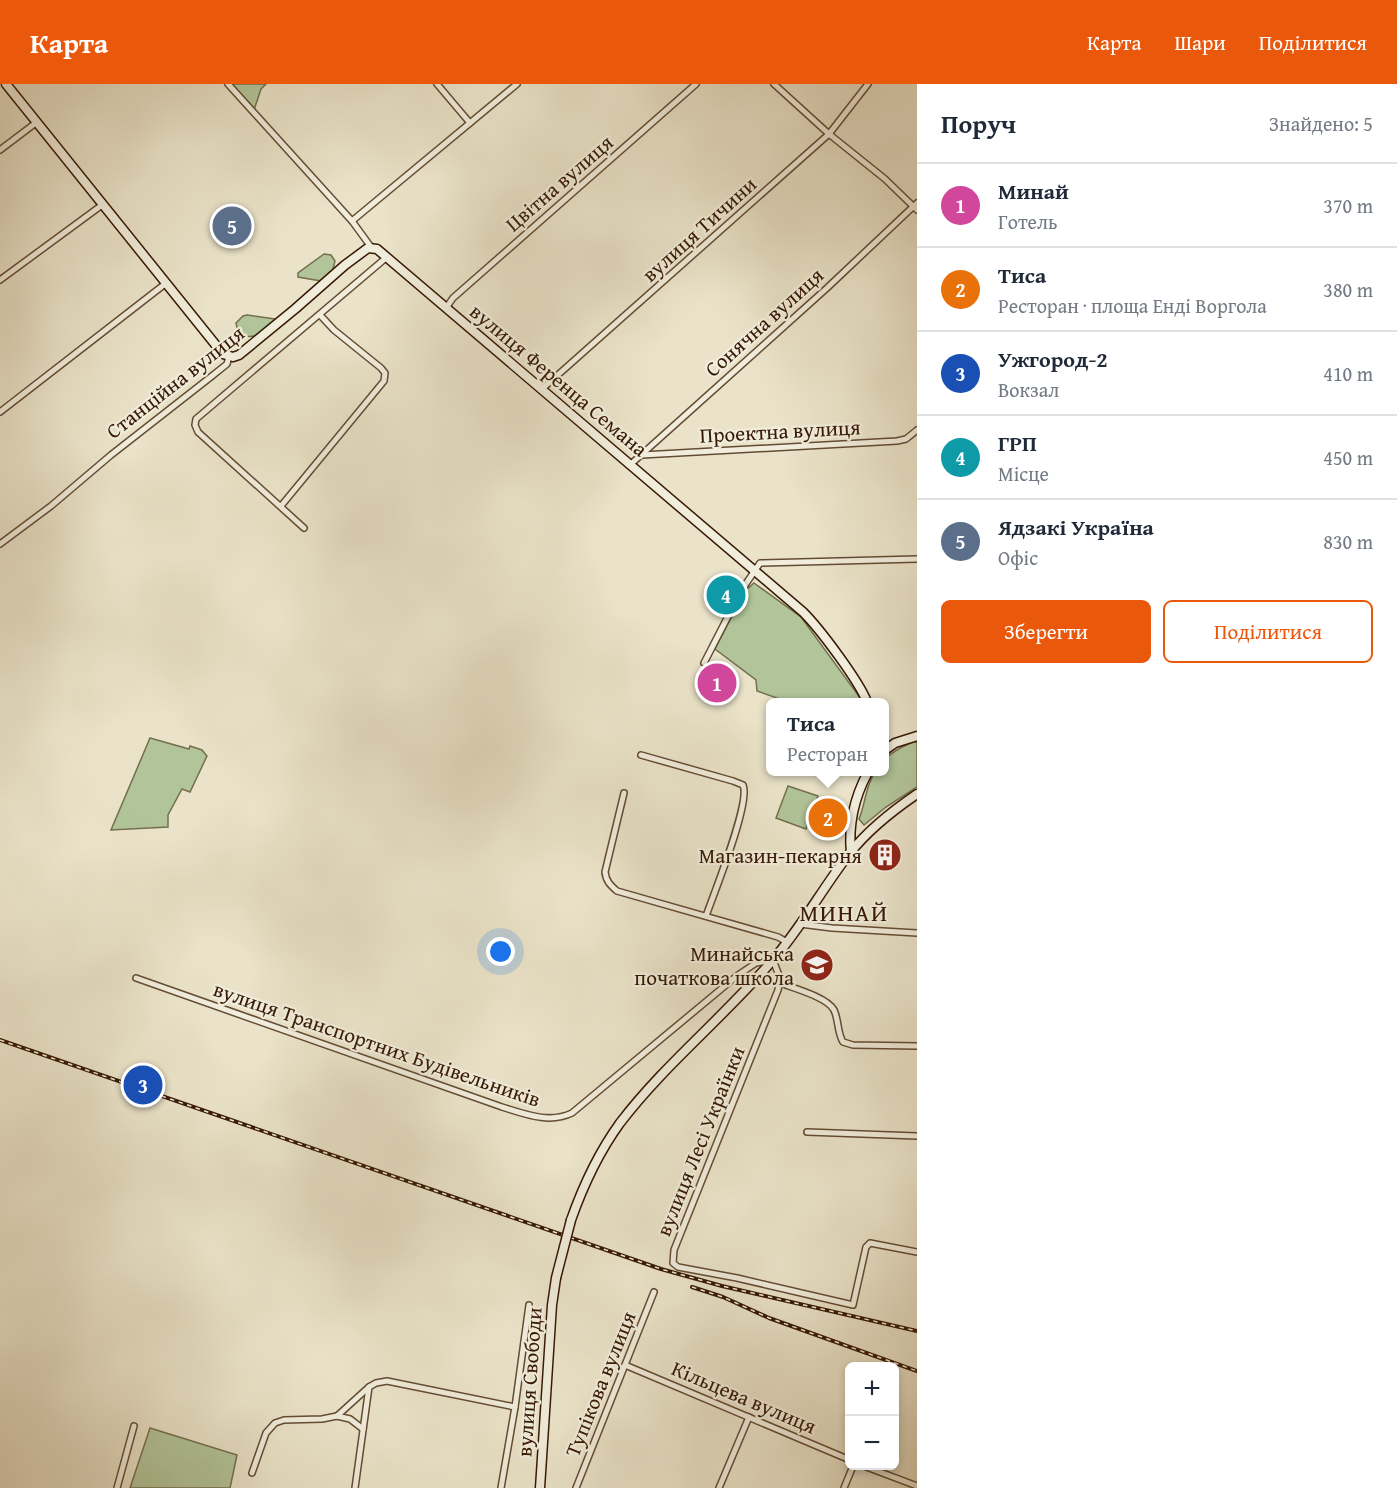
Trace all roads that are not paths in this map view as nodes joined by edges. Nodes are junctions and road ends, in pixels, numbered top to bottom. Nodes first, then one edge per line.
1 (6, 84) edge
2 (228, 84) edge
3 (437, 84) edge
4 (517, 84) edge
5 (696, 84) edge
6 (774, 84) edge
7 (868, 84) edge
8 (37, 122) junction
9 (470, 123) junction
10 (829, 134) junction
11 (0, 150) edge
12 (102, 205) junction
13 (916, 206) edge
14 (352, 221) junction
15 (371, 248) junction
16 (387, 257) junction
17 (0, 280) edge
18 (165, 284) junction
19 (446, 308) junction
20 (320, 315) junction
21 (229, 356) junction
22 (542, 389) junction
23 (0, 412) edge
24 (917, 430) edge
25 (642, 455) junction
26 (632, 464) junction
27 (280, 506) junction
28 (304, 528) dead end
29 (0, 544) edge
30 (917, 559) edge
31 (755, 570) junction
32 (704, 663) dead end
33 (865, 698) edge
34 (917, 735) edge
35 (889, 747) edge
36 (641, 755) dead end
37 (866, 776) edge
38 (624, 793) dead end
39 (917, 794) edge
40 (850, 853) junction
41 (706, 916) junction
42 (801, 924) junction
43 (917, 933) edge
44 (787, 942) junction
45 (773, 960) junction
46 (136, 978) dead end
47 (780, 983) junction
48 (917, 1046) edge
49 (807, 1132) dead end
50 (917, 1136) edge
51 (917, 1252) edge
52 (654, 1292) dead end
53 (529, 1305) dead end
54 (625, 1365) junction
55 (369, 1387) junction
56 (514, 1407) junction
57 (337, 1416) junction
58 (749, 1417) junction
59 (134, 1426) dead end
60 (363, 1429) junction
61 (845, 1458) edge
62 (851, 1470) edge
63 (875, 1470) edge
64 (252, 1473) dead end
65 (917, 1486) edge
66 (117, 1488) edge
67 (355, 1488) edge
68 (501, 1488) edge
69 (540, 1488) edge
70 (576, 1488) edge
71 (719, 1488) edge
72 (844, 1488) edge

1 - 8 street
2 - 14 street, вулиця Ференца Семана
3 - 9 street
4 - 9 street
5 - 19 street, Цвітна вулиця
6 - 10 street
7 - 10 street, вулиця Тичини
8 - 11 street
8 - 12 street
9 - 14 street
10 - 13 street
10 - 22 street, вулиця Тичини
12 - 17 street
12 - 18 street
13 - 25 street, Сонячна вулиця
14 - 15 street, вулиця Ференца Семана
15 - 16 street, вулиця Ференца Семана
15 - 21 street, Станційна вулиця
16 - 19 street, вулиця Ференца Семана
16 - 20 street
18 - 21 street
18 - 23 street
19 - 22 street, вулиця Ференца Семана
20 - 27 street
20 - 27 street
21 - 29 street, Станційна вулиця
22 - 26 street, вулиця Ференца Семана
24 - 25 street, Проектна вулиця
25 - 26 street, Сонячна вулиця
26 - 31 street, вулиця Ференца Семана
27 - 28 street
30 - 31 street
31 - 32 street
31 - 33 street, вулиця Ференца Семана
34 - 35 street
36 - 41 street
37 - 40 street
38 - 41 street
39 - 40 street, вулиця Свободи
40 - 42 street, вулиця Свободи
41 - 44 street
42 - 43 street
42 - 44 street, вулиця Свободи
44 - 45 street, вулиця Свободи
45 - 46 street, вулиця Транспортних Будівельників
45 - 47 street
45 - 69 street, вулиця Свободи, bridge
47 - 48 street
47 - 51 street, вулиця Лесі Українки
49 - 50 street
52 - 54 street, Тупікова вулиця
53 - 56 street
54 - 58 street, Кільцева вулиця
54 - 70 street, Тупікова вулиця
55 - 56 street
55 - 57 street
55 - 60 street
56 - 68 street
57 - 60 street
57 - 64 street
58 - 61 street, Кільцева вулиця
58 - 71 street
59 - 66 street
60 - 67 street
62 - 72 street
63 - 65 street

